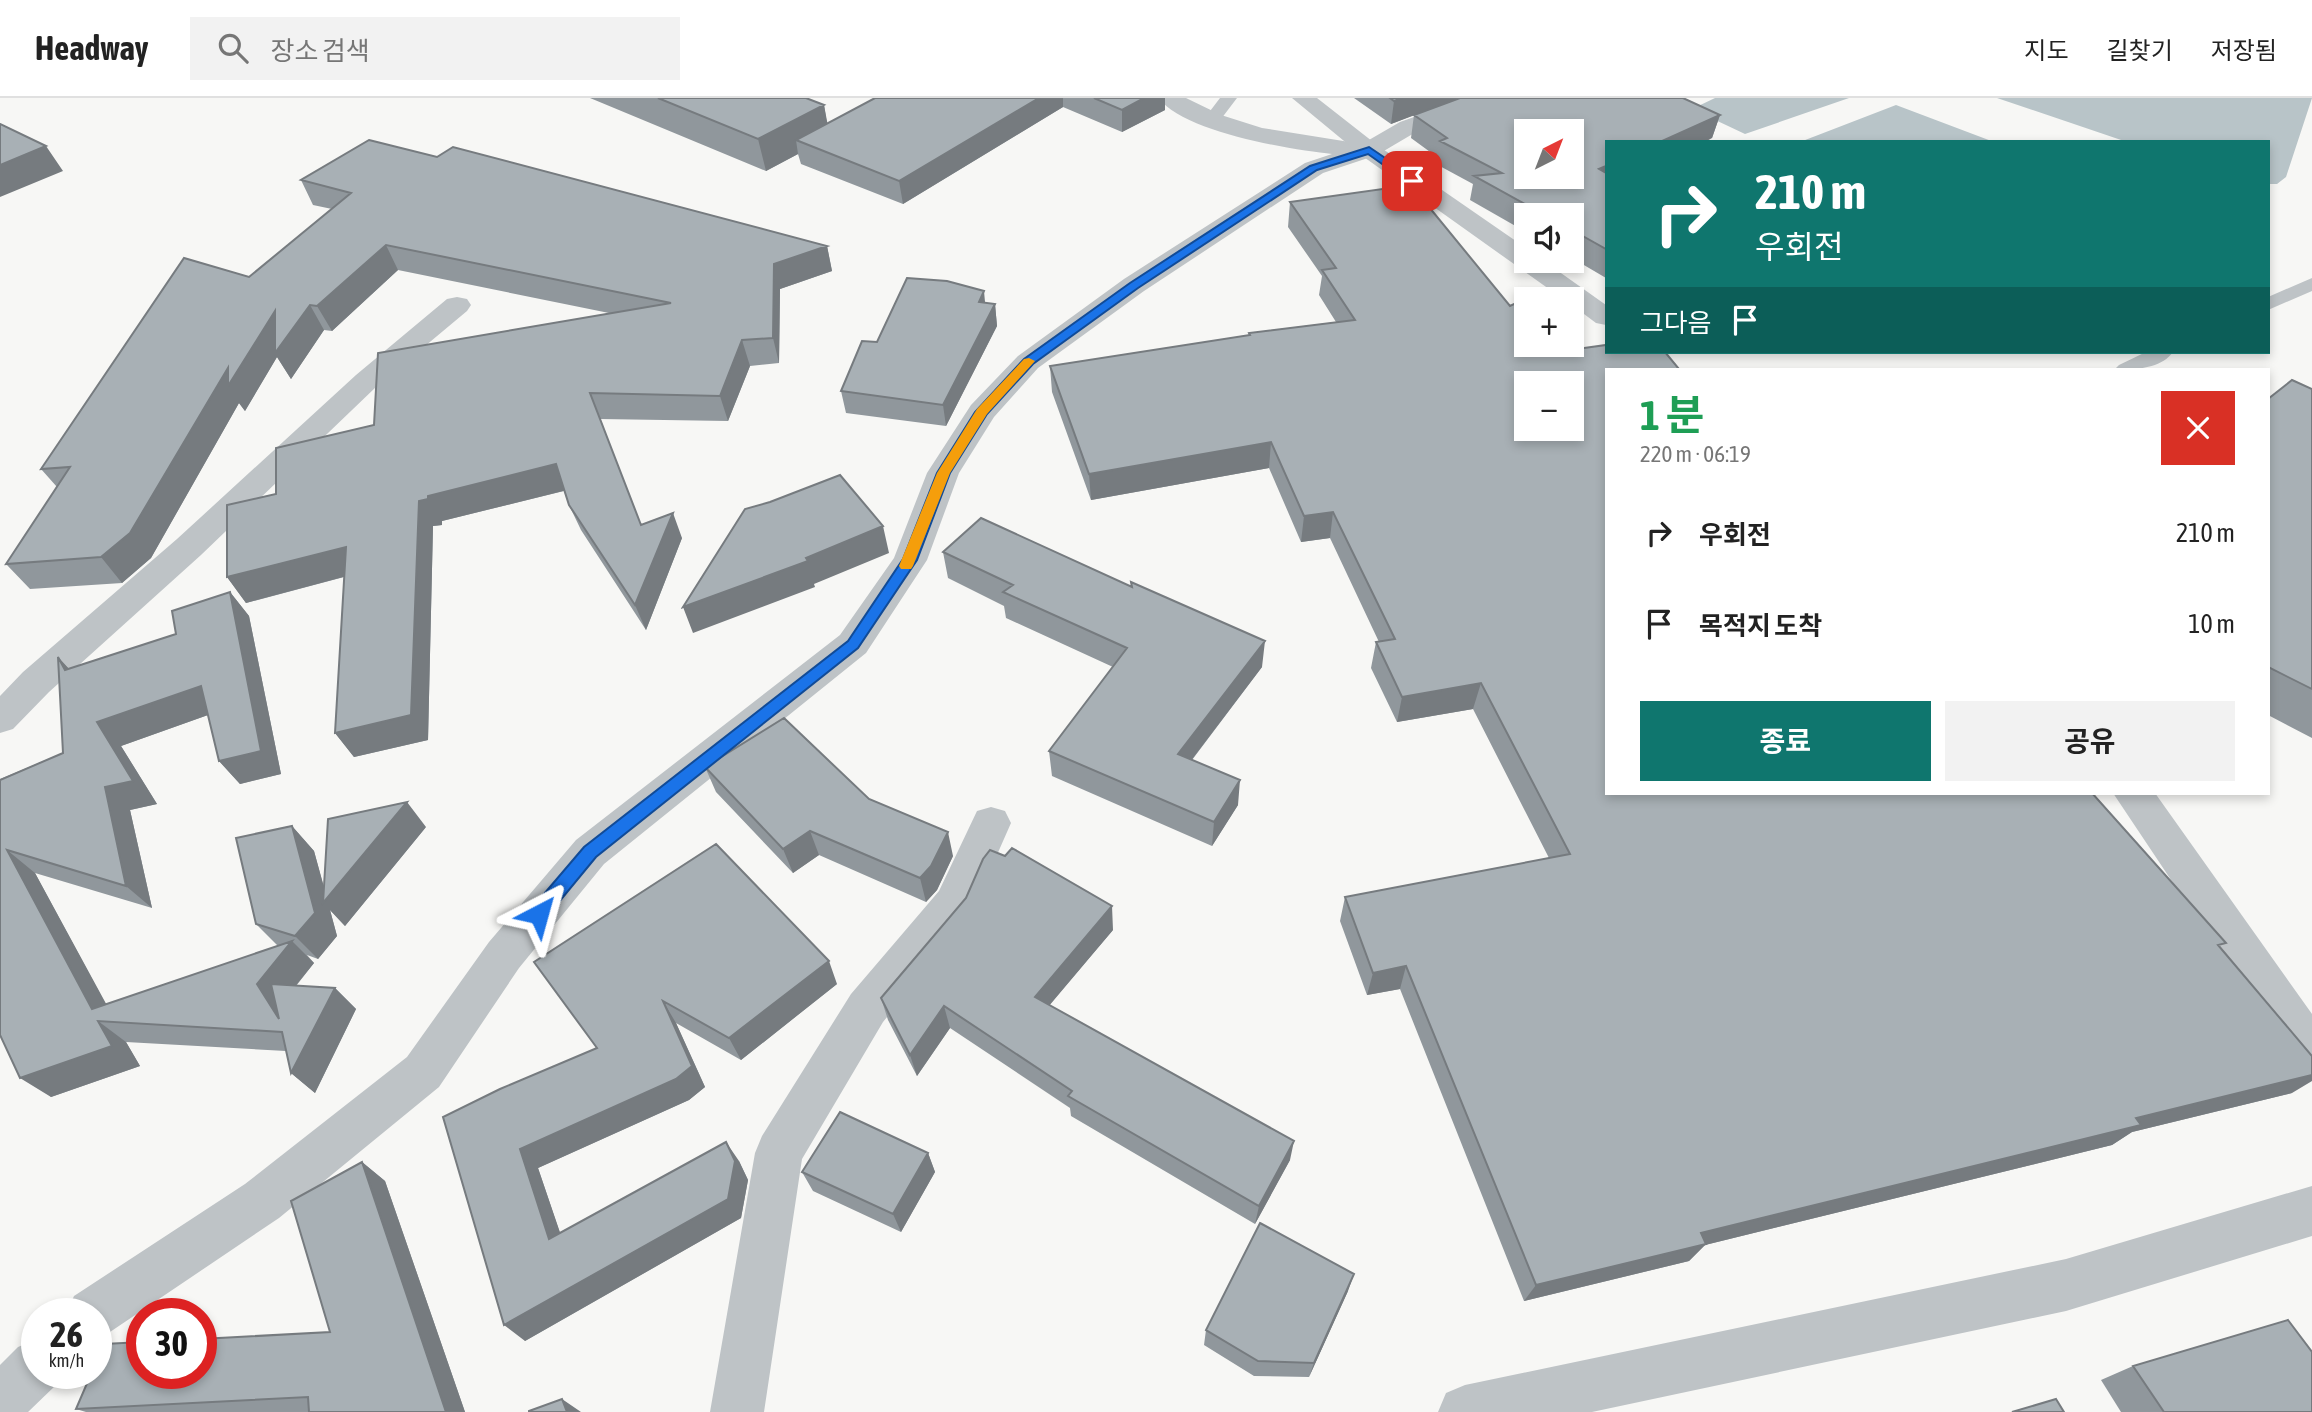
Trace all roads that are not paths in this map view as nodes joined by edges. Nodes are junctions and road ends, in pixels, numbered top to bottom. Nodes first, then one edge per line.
1 (1170, 98) edge
2 (1229, 98) edge
3 (1303, 98) edge
4 (1488, 98) edge
5 (1212, 119) junction
6 (1369, 150) junction
7 (2312, 284) edge
8 (2270, 303) edge
9 (457, 305) dead end
10 (1605, 316) edge
11 (2159, 354) edge
12 (2128, 368) edge
13 (0, 719) edge
14 (2134, 795) edge
15 (991, 823) dead end
16 (2307, 1034) edge
17 (2312, 1211) edge
18 (112, 1301) edge
19 (21, 1382) edge
20 (0, 1402) edge
21 (737, 1412) edge
22 (1465, 1412) edge

1 - 5 street
2 - 5 lane
3 - 6 street
4 - 6 street
5 - 6 street
6 - 10 street
6 - 18 street
7 - 8 lane
9 - 13 street
11 - 12 lane
14 - 16 street
15 - 21 street
17 - 22 street
19 - 20 street

